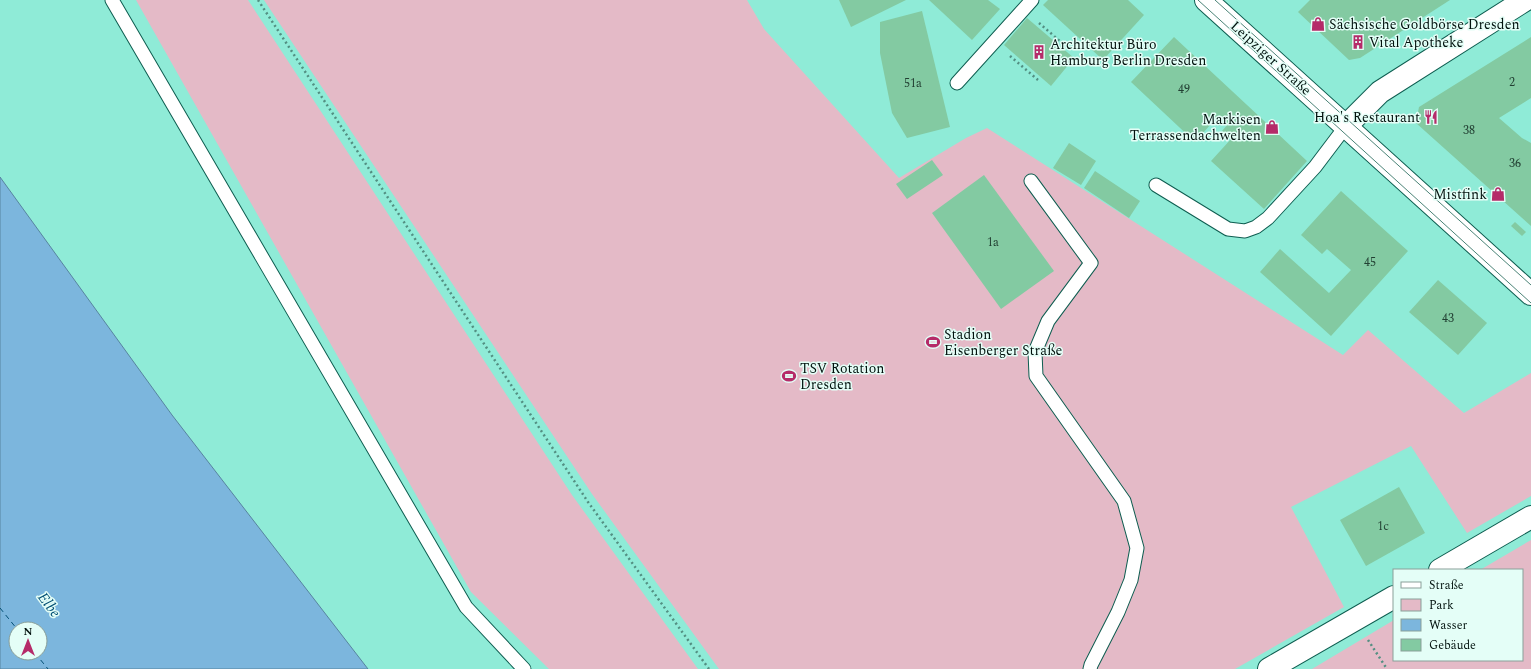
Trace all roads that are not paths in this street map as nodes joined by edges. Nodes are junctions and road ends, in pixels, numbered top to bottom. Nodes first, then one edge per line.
1 (112, 0) edge
2 (1206, 0) edge
3 (1525, 0) edge
4 (1027, 5) edge
5 (957, 83) dead end
6 (1346, 126) junction
7 (1031, 181) dead end
8 (1156, 185) dead end
9 (1531, 294) edge
10 (1531, 516) edge
11 (1442, 569) edge
12 (1393, 598) edge
13 (524, 669) edge
14 (1090, 669) edge
15 (1270, 669) edge

1 - 13 lane
2 - 6 street, Leipziger Straße
3 - 6 street
4 - 5 lane
6 - 8 lane
6 - 9 street, Leipziger Straße
7 - 14 lane
10 - 11 street
12 - 15 street

